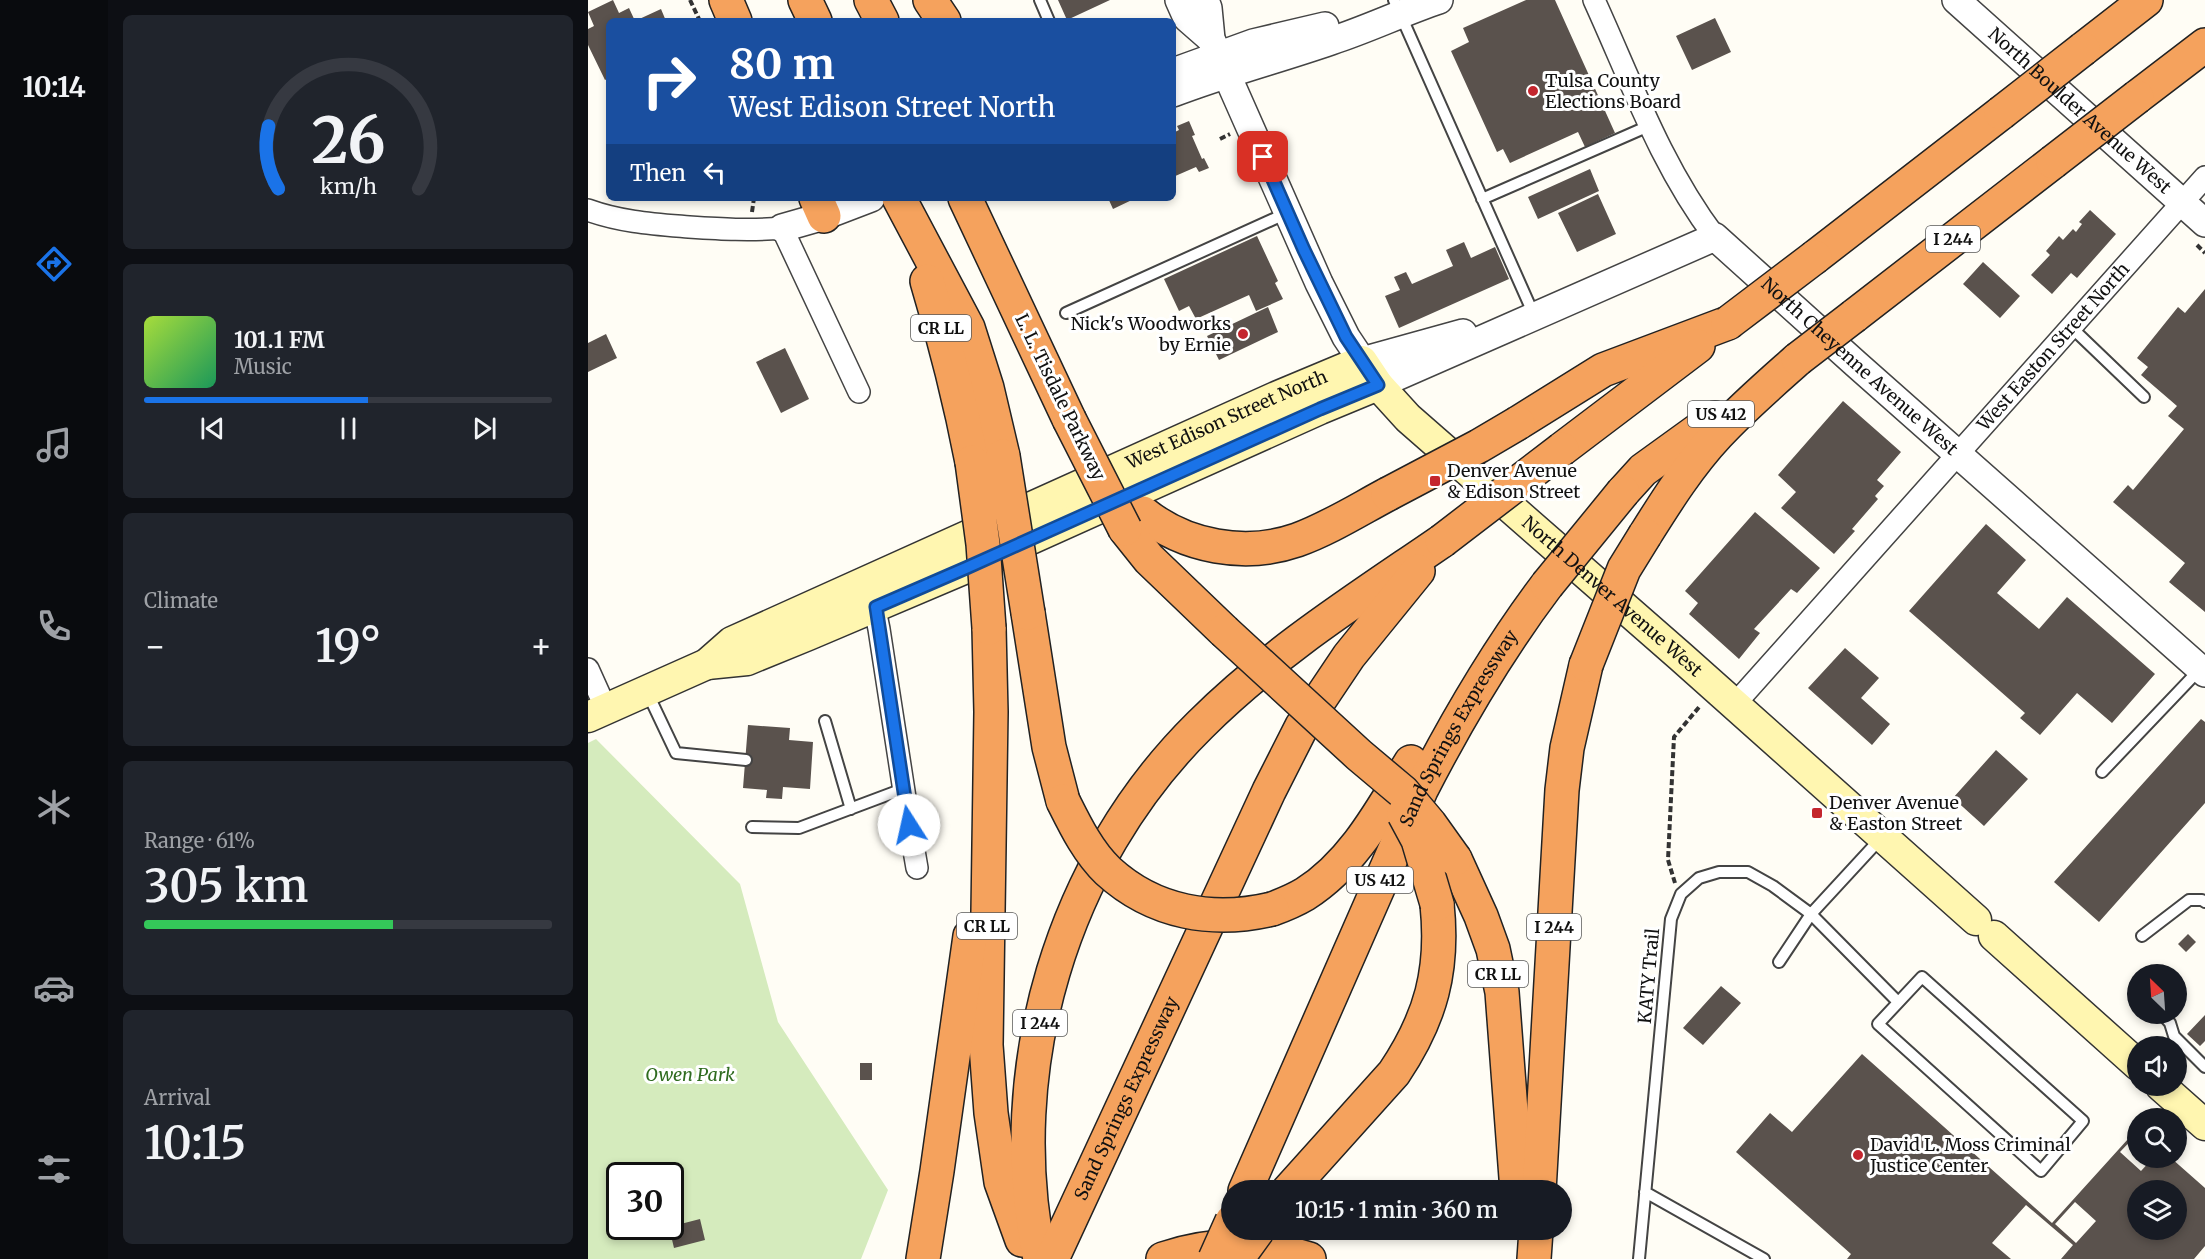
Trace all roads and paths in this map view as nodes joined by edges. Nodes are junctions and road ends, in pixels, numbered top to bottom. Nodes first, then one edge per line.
1 (690, 0) edge
2 (726, 0) edge
3 (805, 0) edge
4 (871, 0) edge
5 (930, 0) edge
6 (1040, 0) edge
7 (1179, 0) edge
8 (1205, 0) edge
9 (1439, 0) edge
10 (1594, 0) edge
11 (1956, 0) edge
12 (2145, 0) edge
13 (1397, 7) edge
14 (699, 18) edge
15 (734, 18) edge
16 (813, 18) edge
17 (880, 18) edge
18 (942, 18) edge
19 (1048, 18) edge
20 (2205, 45) edge
21 (1219, 56) junction
22 (1176, 71) edge
23 (1176, 91) edge
24 (1651, 125) junction
25 (2205, 177) edge
26 (1482, 199) junction
27 (858, 201) edge
28 (899, 201) edge
29 (967, 201) edge
30 (2182, 202) junction
31 (824, 209) edge
32 (588, 210) edge
33 (1287, 213) junction
34 (2205, 223) edge
35 (782, 228) junction
36 (1715, 237) junction
37 (1066, 313) dead end
38 (1534, 316) junction
39 (1728, 323) junction
40 (2071, 327) junction
41 (1798, 358) junction
42 (1370, 373) junction
43 (859, 392) dead end
44 (2144, 397) dead end
45 (1069, 419) junction
46 (1957, 454) junction
47 (987, 459) junction
48 (1442, 541) junction
49 (1546, 585) junction
50 (872, 593) junction
51 (588, 669) edge
52 (2203, 669) edge
53 (647, 691) junction
54 (1734, 705) junction
55 (1697, 709) dead end
56 (597, 713) edge
57 (825, 721) dead end
58 (1359, 755) junction
59 (746, 760) dead end
60 (2102, 772) dead end
61 (903, 789) junction
62 (989, 806) junction
63 (851, 808) junction
64 (752, 827) dead end
65 (1883, 836) junction
66 (917, 868) dead end
67 (1681, 894) junction
68 (2205, 902) edge
69 (1811, 914) junction
70 (2142, 936) dead end
71 (1779, 962) dead end
72 (1898, 1001) junction
73 (2170, 1024) edge
74 (2127, 1055) edge
75 (2205, 1067) edge
76 (2172, 1096) edge
77 (2205, 1125) edge
78 (1250, 1180) edge
79 (1298, 1180) edge
80 (1516, 1180) edge
81 (1540, 1180) edge
82 (1645, 1192) junction
83 (1224, 1240) edge
84 (1251, 1240) edge
85 (1520, 1240) edge
86 (1535, 1240) edge
87 (923, 1259) edge
88 (1029, 1259) edge
89 (1040, 1259) edge
90 (1052, 1259) edge
91 (1163, 1259) edge
92 (1215, 1259) edge
93 (1237, 1259) edge
94 (1309, 1259) edge
95 (1521, 1259) edge
96 (1534, 1259) edge
97 (1639, 1259) edge
98 (1764, 1259) edge

1 - 14 path
2 - 15 highway
3 - 16 highway
4 - 17 highway
5 - 18 highway
6 - 19 lane
7 - 21 street, North Denver Avenue West
8 - 21 street, North Denver Avenue West
9 - 13 street
10 - 24 street, North Cheyenne Avenue West
11 - 30 street, North Boulder Avenue West
12 - 39 highway, I 244, bridge
13 - 21 street
13 - 26 lane
20 - 41 highway, I 244, bridge
21 - 22 street
21 - 23 street
21 - 33 street, North Denver Avenue West
24 - 26 lane
24 - 36 street, North Cheyenne Avenue West
25 - 30 street, West Easton Street North
26 - 38 lane
27 - 31 street
28 - 47 highway
29 - 45 highway, L. L. Tisdale Parkway / CR LL
30 - 34 street, North Boulder Avenue West
30 - 40 street, West Easton Street North
31 - 35 street
32 - 35 street
33 - 37 lane
33 - 42 street, North Denver Avenue West
35 - 43 street
36 - 38 street, West Edison Street North
36 - 46 street, North Cheyenne Avenue West
38 - 42 street, West Edison Street North
39 - 45 highway, bridge
39 - 48 highway, I 244, bridge
40 - 44 lane
40 - 46 street, West Easton Street North
41 - 49 highway, Sand Springs Expressway / US 412, bridge
41 - 81 highway, I 244, bridge
42 - 50 main road, West Edison Street North
42 - 54 main road, North Denver Avenue West
45 - 58 highway, L. L. Tisdale Parkway / CR LL, bridge
46 - 52 street, North Cheyenne Avenue West
46 - 54 street, West Easton Street North
47 - 49 highway, bridge
47 - 62 highway, CR LL, bridge
48 - 89 highway, I 244
48 - 90 highway, Sand Springs Expressway
49 - 78 highway, Sand Springs Expressway / US 412
50 - 53 main road, West Edison Street North
50 - 61 street
51 - 56 street
52 - 60 lane
53 - 56 main road, West Edison Street North
53 - 59 lane
54 - 65 main road, North Denver Avenue West
55 - 67 path
57 - 63 lane
58 - 79 highway, bridge
58 - 80 highway, CR LL, bridge
61 - 63 lane
61 - 66 street
62 - 87 highway
62 - 88 highway, CR LL
63 - 64 lane
65 - 69 lane
65 - 74 main road, North Denver Avenue West
67 - 69 lane
67 - 82 lane, KATY Trail
68 - 70 lane
69 - 71 lane
69 - 72 lane
72 - 72 lane
73 - 75 lane
76 - 77 main road
82 - 97 lane, KATY Trail
82 - 98 lane
83 - 92 highway, bridge
84 - 93 highway, bridge
85 - 95 highway
86 - 96 highway
91 - 94 highway

